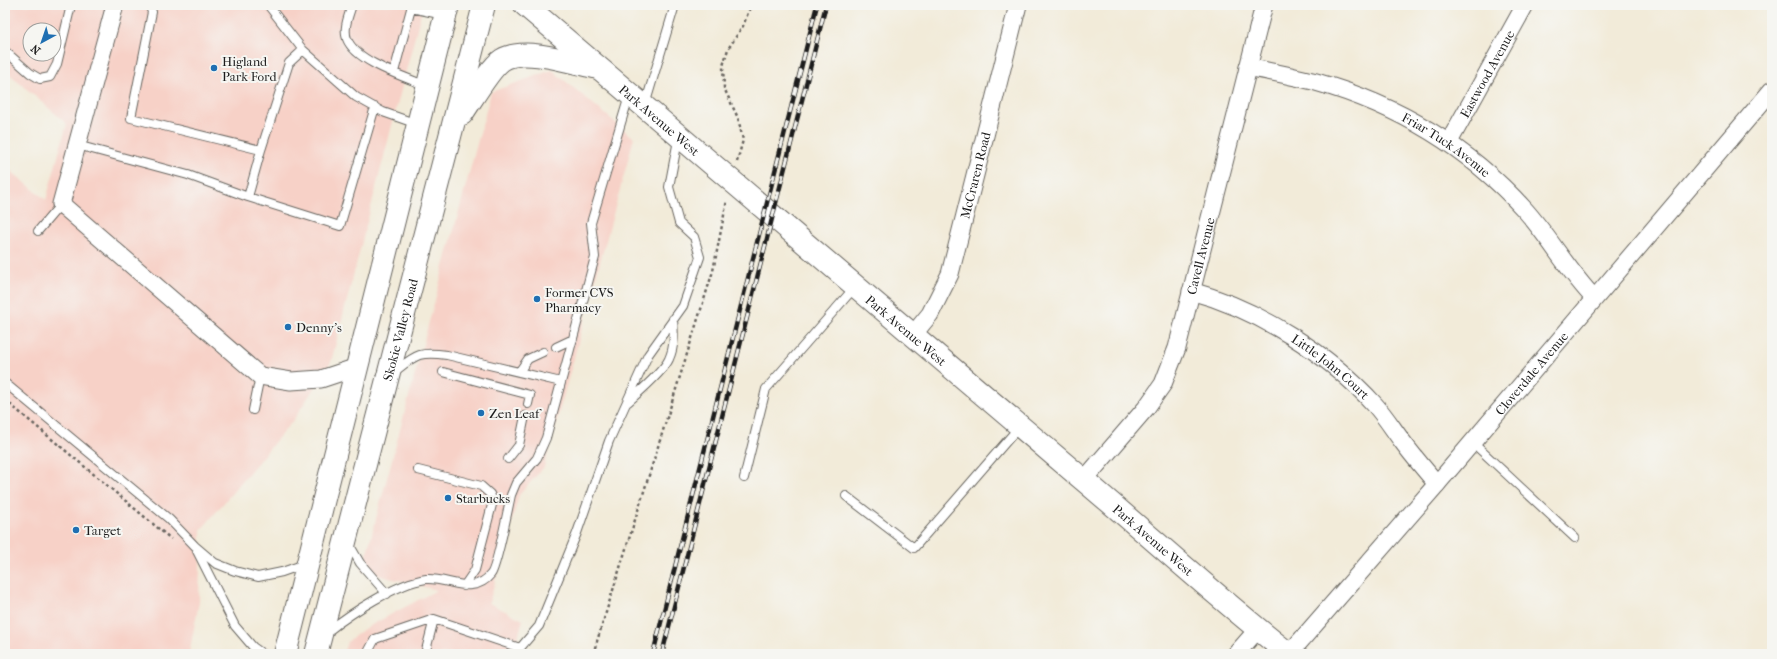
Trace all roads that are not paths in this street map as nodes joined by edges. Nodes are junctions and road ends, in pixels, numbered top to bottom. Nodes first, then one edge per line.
1 (70, 5) edge
2 (115, 5) edge
3 (149, 5) edge
4 (268, 5) edge
5 (352, 5) edge
6 (484, 5) edge
7 (525, 5) edge
8 (675, 5) edge
9 (1018, 5) edge
10 (1264, 5) edge
11 (1525, 5) edge
12 (412, 7) edge
13 (446, 10) edge
14 (303, 50) junction
15 (5, 51) edge
16 (1248, 67) junction
17 (598, 68) junction
18 (394, 72) junction
19 (427, 86) junction
20 (1772, 90) edge
21 (637, 101) junction
22 (375, 107) junction
23 (418, 124) junction
24 (453, 126) junction
25 (678, 137) junction
26 (1449, 142) junction
27 (77, 144) junction
28 (261, 150) junction
29 (248, 197) junction
30 (61, 204) junction
31 (38, 231) dead end
32 (855, 287) junction
33 (1191, 291) junction
34 (1594, 298) junction
35 (673, 319) junction
36 (912, 336) junction
37 (573, 339) junction
38 (556, 347) dead end
39 (543, 352) dead end
40 (357, 367) junction
41 (442, 372) dead end
42 (519, 372) junction
43 (260, 376) junction
44 (388, 378) junction
45 (561, 382) junction
46 (5, 383) edge
47 (528, 404) dead end
48 (626, 404) junction
49 (253, 410) dead end
50 (525, 416) dead end
51 (1019, 426) junction
52 (1472, 442) junction
53 (508, 459) dead end
54 (418, 470) dead end
55 (744, 478) dead end
56 (1084, 480) junction
57 (1437, 484) junction
58 (846, 496) dead end
59 (345, 538) junction
60 (1575, 538) dead end
61 (195, 546) junction
62 (308, 563) junction
63 (464, 586) junction
64 (387, 594) junction
65 (434, 619) junction
66 (1258, 629) junction
67 (318, 646) edge
68 (517, 651) edge
69 (263, 654) edge
70 (285, 654) edge
71 (367, 654) edge
72 (424, 654) edge
73 (1236, 654) edge
74 (1289, 654) edge

1 - 15 lane
2 - 27 street
3 - 28 lane
4 - 14 lane
5 - 18 lane
6 - 24 main road, Skokie Valley Road
7 - 17 main road, Park Avenue West
8 - 21 lane
9 - 36 street, McCraren Road
10 - 16 street, Cavell Avenue
11 - 26 street, Eastwood Avenue
12 - 13 lane
12 - 18 lane
13 - 19 main road
14 - 22 lane
14 - 28 lane
16 - 26 street, Friar Tuck Avenue
16 - 33 street, Cavell Avenue
17 - 21 main road, Park Avenue West
17 - 24 main road
18 - 19 lane
19 - 23 main road
20 - 34 street, Cloverdale Avenue
21 - 25 main road, Park Avenue West
21 - 37 lane
22 - 23 lane
22 - 29 lane
23 - 40 main road
24 - 44 main road, Skokie Valley Road
25 - 32 main road, Park Avenue West
25 - 35 lane
26 - 34 street, Friar Tuck Avenue
27 - 29 lane
27 - 30 street
28 - 29 lane
30 - 31 lane
30 - 43 street
32 - 36 main road, Park Avenue West
32 - 55 lane
33 - 56 street, Cavell Avenue
33 - 57 street, Little John Court
34 - 52 street, Cloverdale Avenue
35 - 48 lane
35 - 48 lane
36 - 51 main road, Park Avenue West
37 - 38 lane
37 - 45 lane
39 - 42 lane
40 - 43 street
40 - 62 main road
41 - 47 lane
42 - 44 lane
42 - 45 lane
43 - 49 lane
44 - 59 main road, Skokie Valley Road
45 - 63 lane
46 - 61 lane
48 - 68 lane
50 - 53 lane
51 - 56 main road, Park Avenue West
51 - 58 lane
52 - 57 street, Cloverdale Avenue
52 - 60 lane
54 - 63 lane
56 - 66 main road, Park Avenue West
57 - 74 street, Cloverdale Avenue
59 - 64 lane
59 - 67 main road, Skokie Valley Road
61 - 62 lane
61 - 69 lane
62 - 70 main road
63 - 64 lane
64 - 67 lane
65 - 68 lane
65 - 71 lane
65 - 72 lane
66 - 73 street
66 - 74 main road, Park Avenue West

